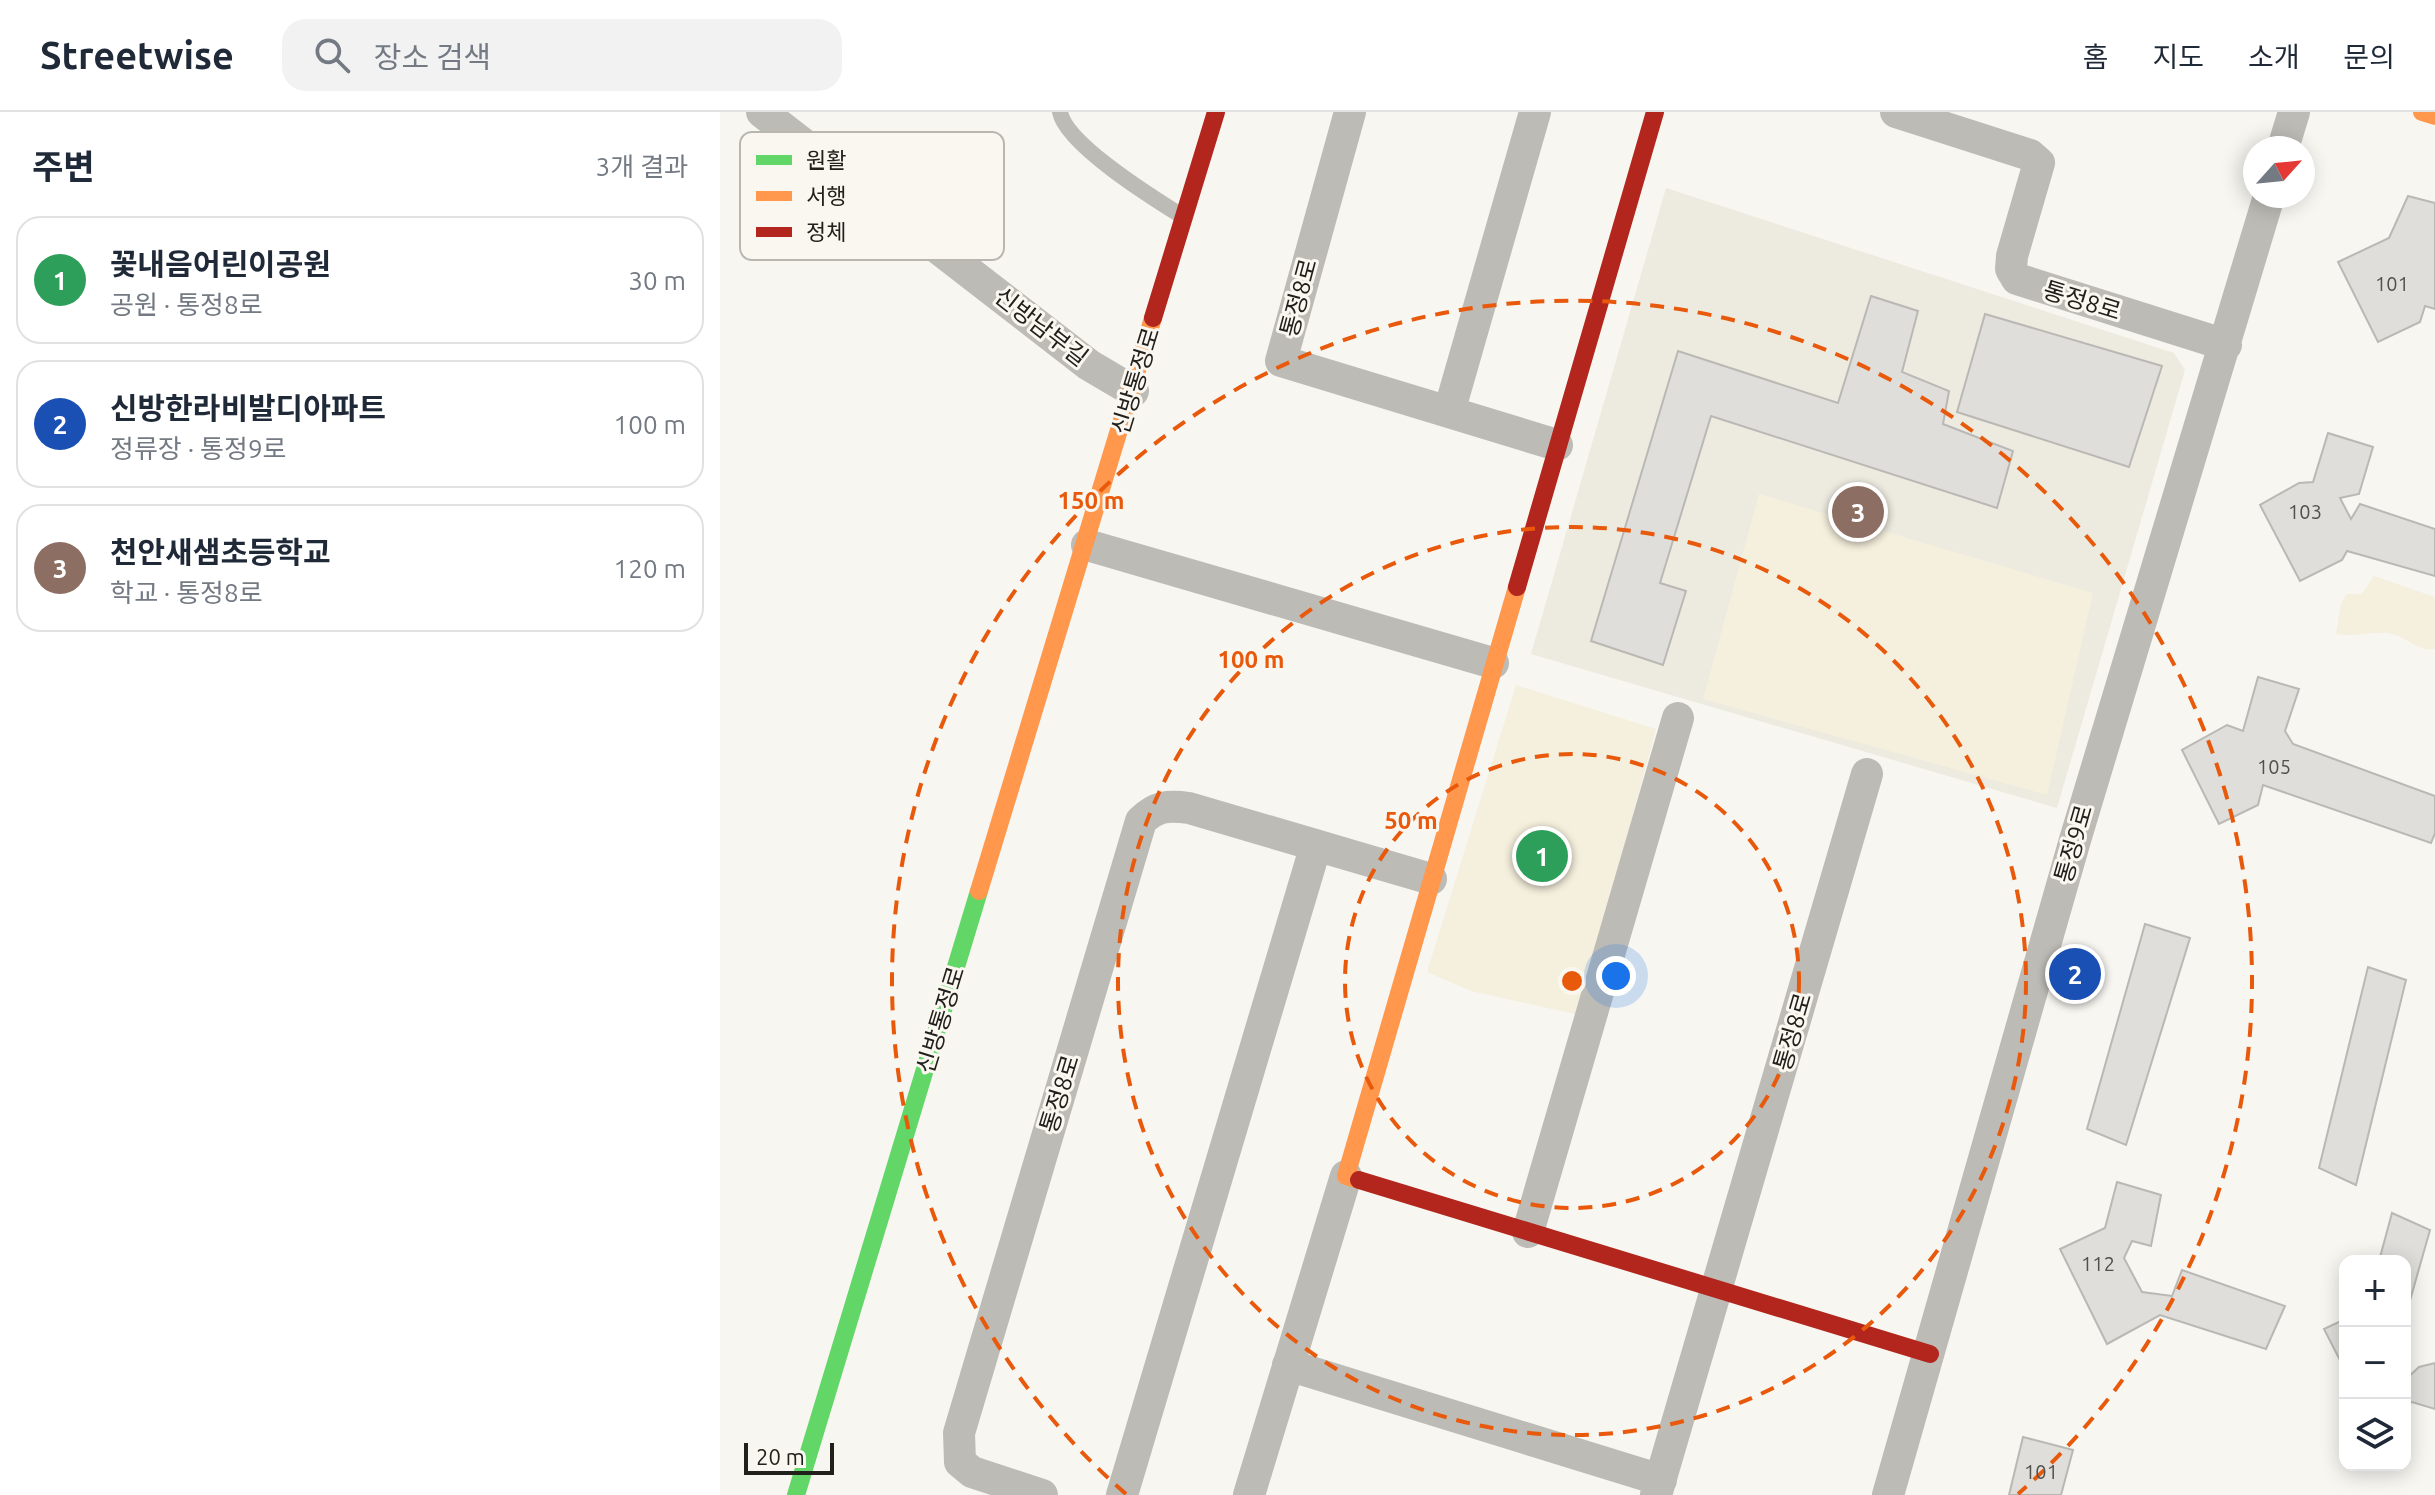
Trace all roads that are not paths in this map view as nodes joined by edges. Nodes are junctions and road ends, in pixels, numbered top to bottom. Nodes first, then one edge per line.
1 (762, 112) edge
2 (1060, 112) edge
3 (1216, 112) edge
4 (1350, 112) edge
5 (1535, 112) edge
6 (1655, 112) edge
7 (1896, 112) edge
8 (2294, 112) edge
9 (2422, 112) edge
10 (2435, 116) edge
11 (788, 132) edge
12 (2287, 136) edge
13 (2266, 208) edge
14 (1184, 217) junction
15 (953, 260) edge
16 (2226, 345) junction
17 (1133, 391) junction
18 (1449, 412) junction
19 (1557, 445) junction
20 (1087, 545) junction
21 (1493, 663) junction
22 (1678, 718) dead end
23 (1867, 774) dead end
24 (1316, 845) junction
25 (1431, 879) junction
26 (1346, 1176) junction
27 (1528, 1232) junction
28 (1718, 1290) junction
29 (1930, 1354) junction
30 (1288, 1365) junction
31 (1658, 1488) edge
32 (796, 1495) edge
33 (1042, 1495) edge
34 (1122, 1495) edge
35 (1249, 1495) edge
36 (1888, 1495) edge

1 - 11 street, 신방남부길
2 - 14 lane
3 - 14 street, 신방통정로
4 - 18 street, 통정8로
5 - 18 street
6 - 19 street
7 - 16 street, 통정8로
8 - 12 street
9 - 10 street
13 - 16 street, 통정9로
14 - 17 street, 신방통정로
15 - 17 street, 신방남부길
16 - 29 street, 통정9로
17 - 20 street, 신방통정로
18 - 19 street, 통정8로
19 - 21 street
20 - 21 street
20 - 32 street, 신방통정로
21 - 25 street
22 - 27 street
23 - 28 street, 통정8로
24 - 25 street, 통정8로
24 - 33 street, 통정8로
24 - 34 street
25 - 26 street
26 - 27 street
26 - 30 street
27 - 28 street
28 - 29 street
28 - 31 street, 통정8로
29 - 36 street, 통정9로
30 - 31 street, 통정8로
30 - 35 street

